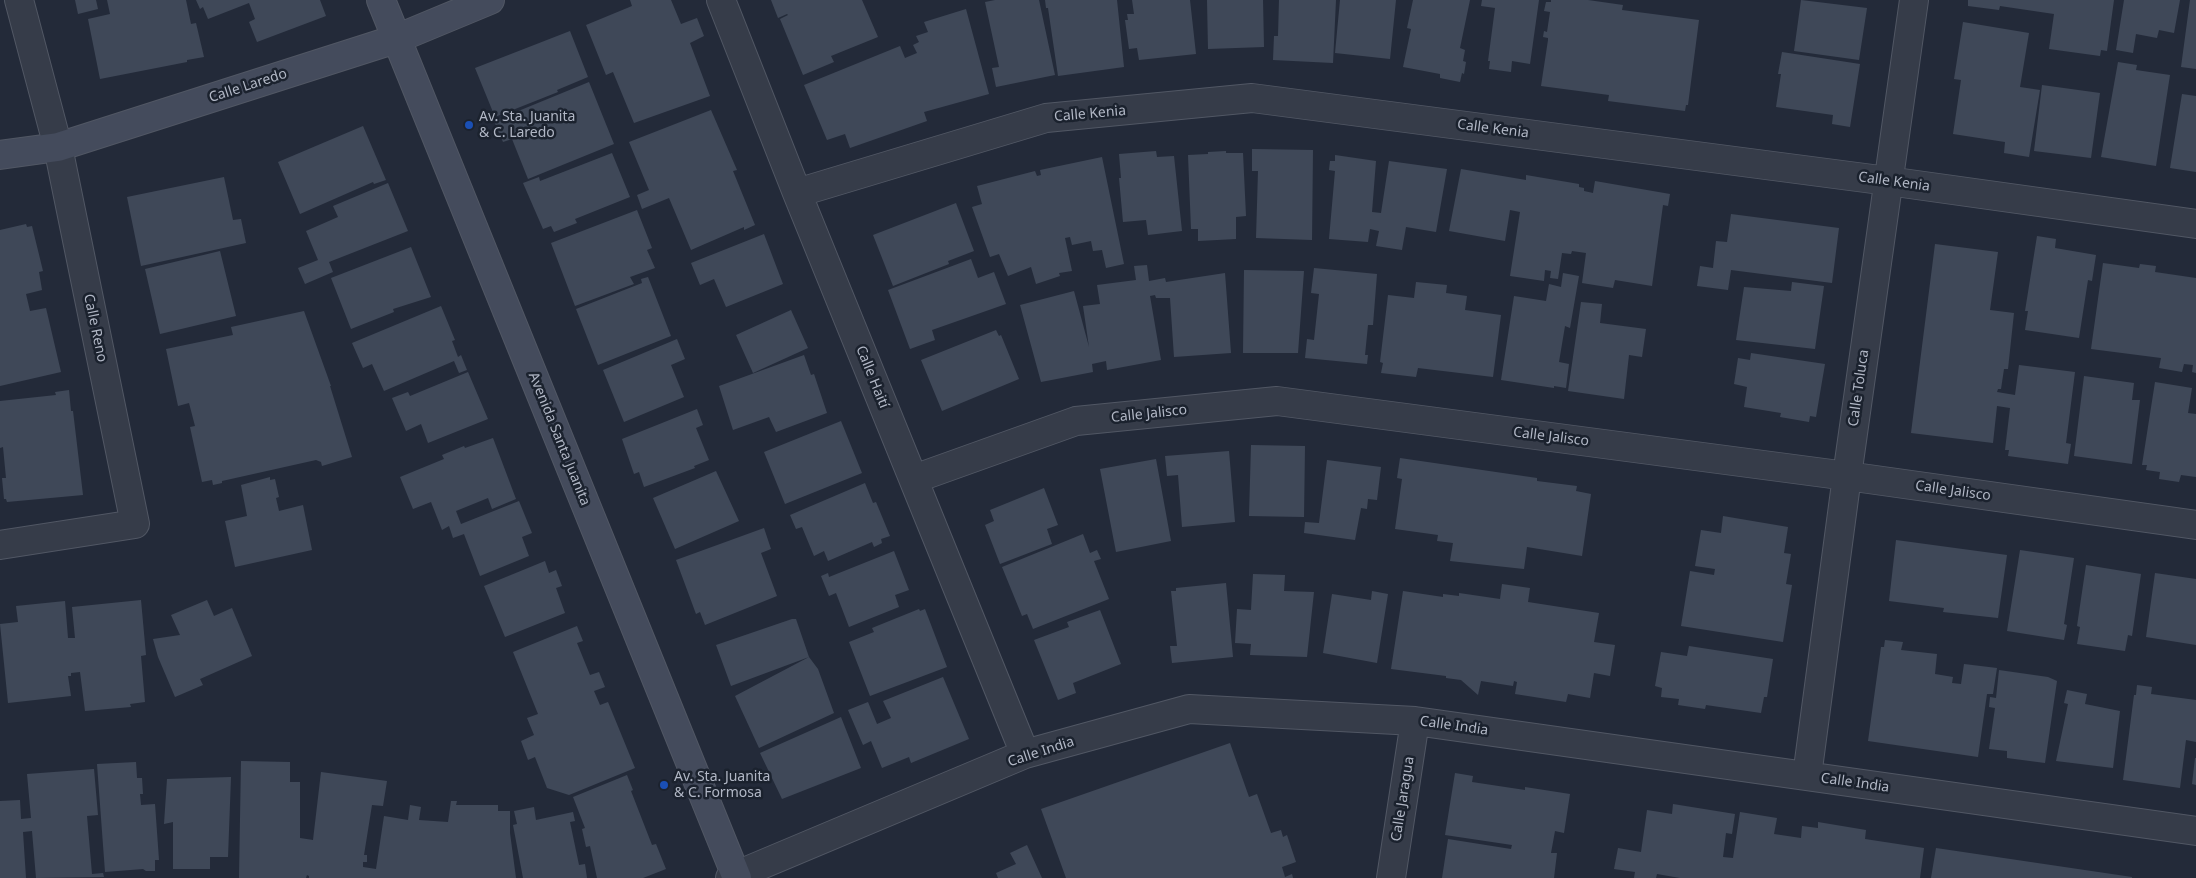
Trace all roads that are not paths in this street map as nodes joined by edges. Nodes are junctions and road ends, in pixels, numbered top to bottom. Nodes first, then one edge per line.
1 (19, 0) edge
2 (381, 0) edge
3 (490, 0) edge
4 (721, 0) edge
5 (1914, 0) edge
6 (396, 39) junction
7 (58, 147) junction
8 (0, 155) edge
9 (1888, 181) junction
10 (797, 193) junction
11 (2196, 224) edge
12 (1847, 476) junction
13 (914, 479) junction
14 (2196, 525) edge
15 (0, 545) edge
16 (1415, 720) junction
17 (1025, 754) junction
18 (1807, 776) junction
19 (2196, 831) edge
20 (735, 877) edge
21 (1391, 878) edge

1 - 7 street, Calle Reno
2 - 6 street, Avenida Santa Juanita
3 - 6 street, Calle Laredo
4 - 10 street, Calle Haití
5 - 9 street, Calle Toluca
6 - 7 street, Calle Laredo
6 - 20 street, Avenida Santa Juanita
7 - 8 street, Calle Laredo
7 - 15 street, Calle Reno
9 - 10 street, Calle Kenia
9 - 11 street, Calle Kenia
9 - 12 street, Calle Toluca
10 - 13 street, Calle Haití
12 - 13 street, Calle Jalisco
12 - 14 street, Calle Jalisco
12 - 18 street, Calle Toluca
13 - 17 street, Calle Haití
16 - 17 street, Calle India
16 - 18 street, Calle India
16 - 21 street, Calle Jaragua
17 - 20 street, Calle India
18 - 19 street, Calle India

